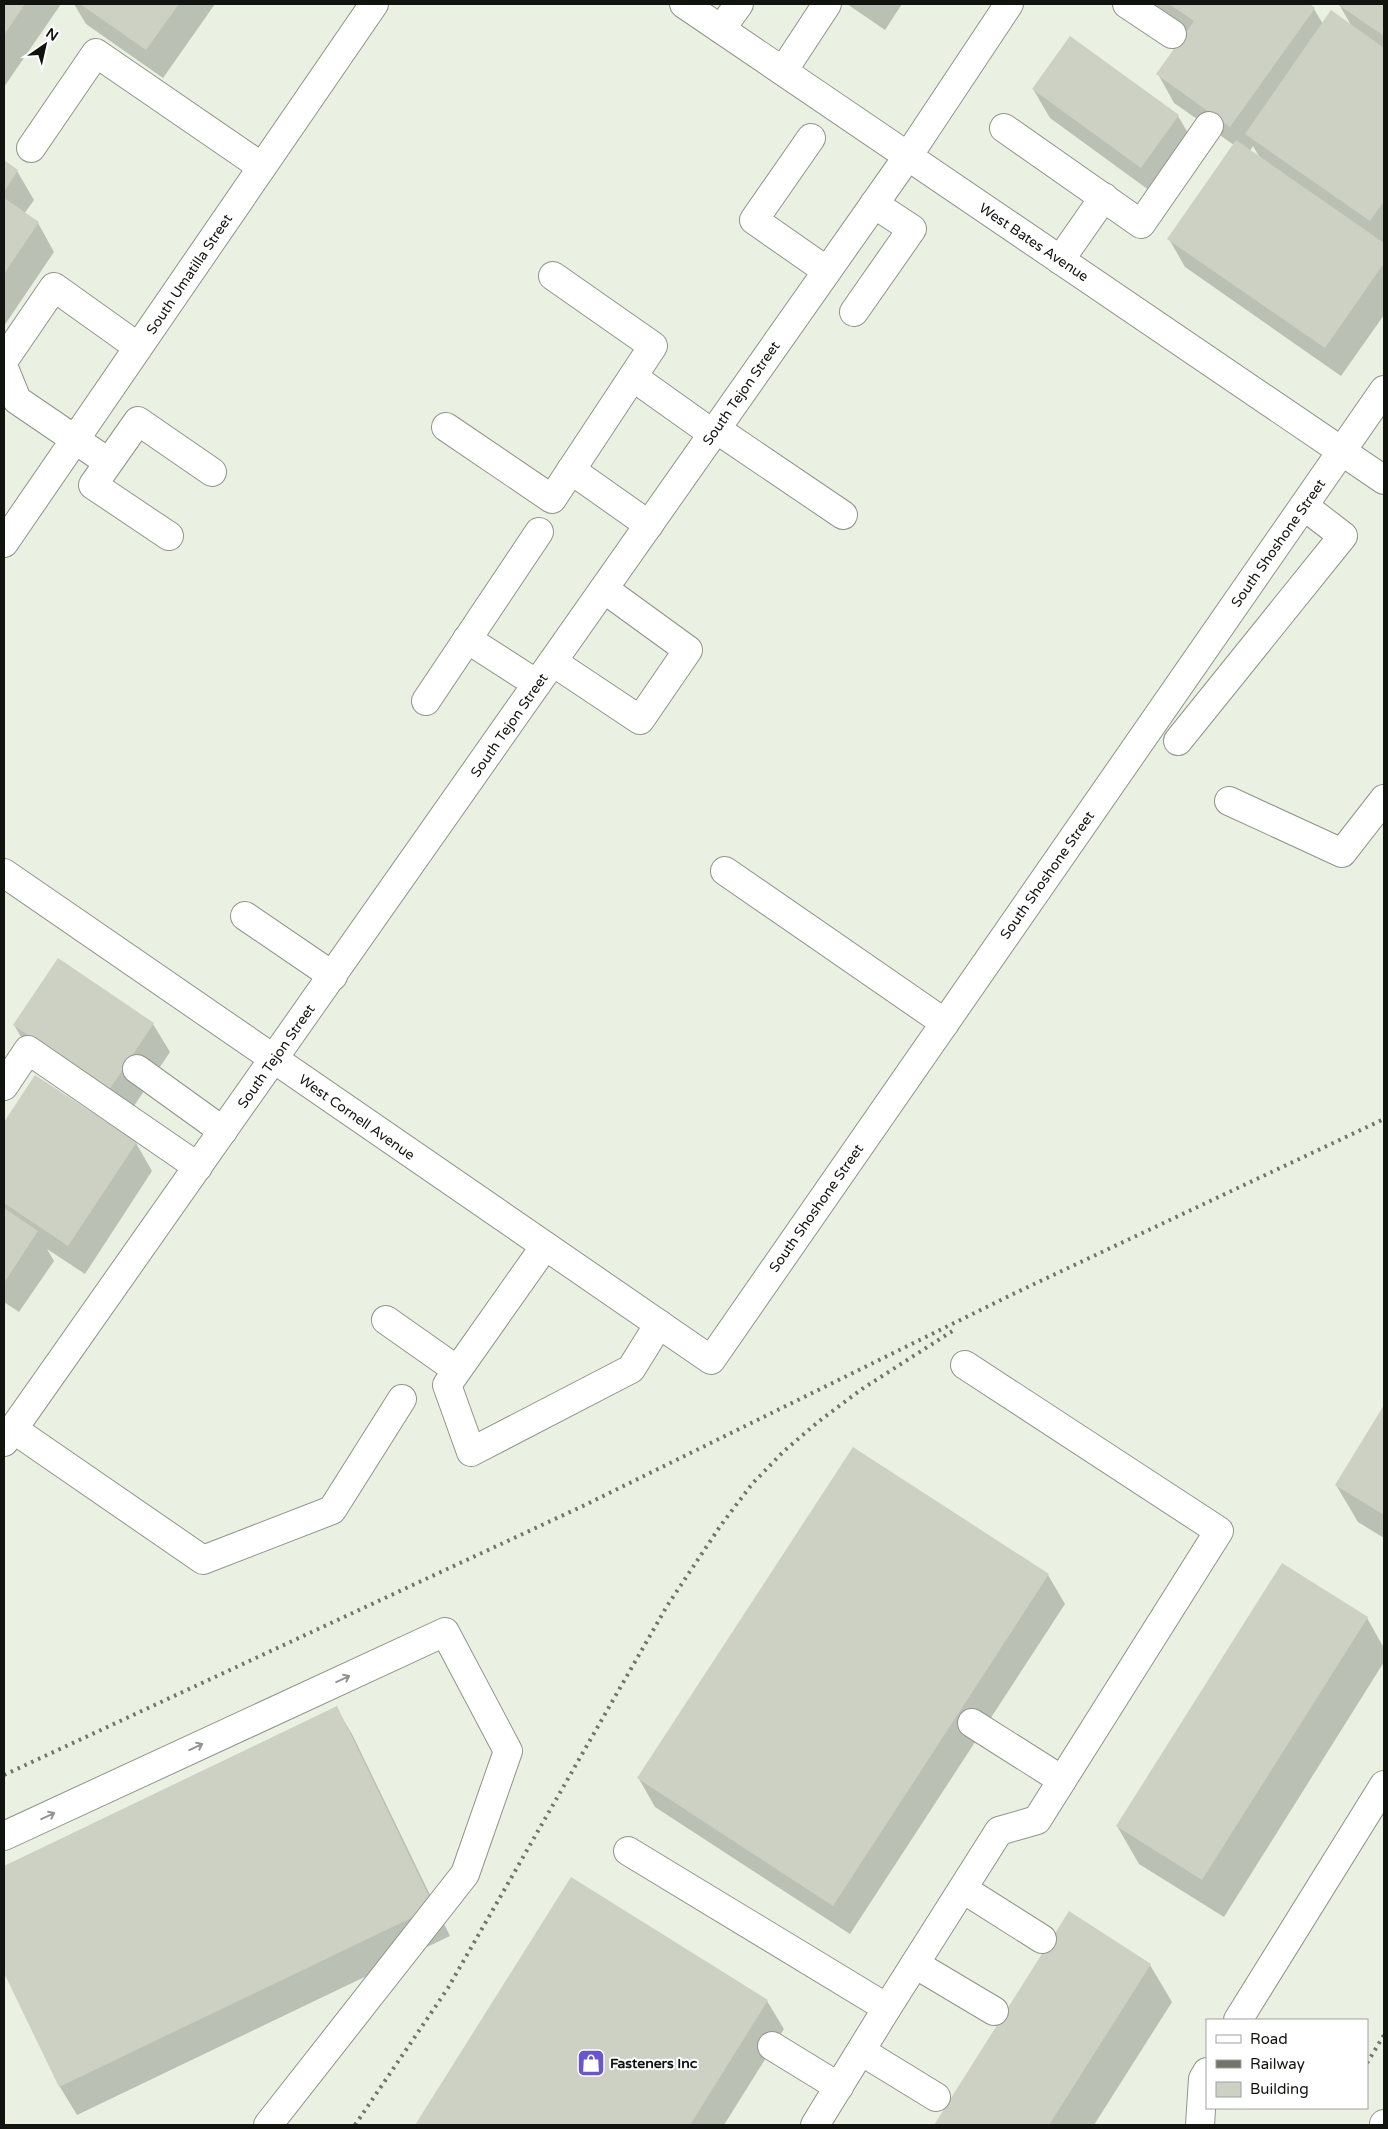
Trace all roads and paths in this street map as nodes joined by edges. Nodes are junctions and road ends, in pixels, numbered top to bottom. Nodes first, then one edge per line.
1 (374, 4) edge
2 (684, 4) edge
3 (739, 4) edge
4 (827, 4) edge
5 (1009, 4) edge
6 (1127, 4) edge
7 (721, 29) junction
8 (1172, 34) dead end
9 (782, 71) junction
10 (1209, 126) dead end
11 (1004, 128) dead end
12 (811, 138) dead end
13 (31, 148) dead end
14 (908, 156) junction
15 (262, 167) junction
16 (1104, 197) junction
17 (874, 204) junction
18 (1060, 260) junction
19 (827, 271) junction
20 (553, 276) dead end
21 (854, 312) dead end
22 (138, 347) junction
23 (4, 360) edge
24 (4, 368) edge
25 (633, 377) junction
26 (1384, 390) edge
27 (446, 427) dead end
28 (714, 432) junction
29 (76, 439) junction
30 (1342, 452) junction
31 (108, 462) junction
32 (572, 470) junction
33 (212, 472) dead end
34 (1384, 480) edge
35 (1304, 506) junction
36 (843, 515) dead end
37 (649, 525) junction
38 (538, 532) dead end
39 (169, 536) dead end
40 (4, 543) edge
41 (604, 589) junction
42 (468, 638) junction
43 (553, 662) junction
44 (537, 684) junction
45 (426, 701) dead end
46 (1178, 741) dead end
47 (1384, 799) edge
48 (1229, 801) dead end
49 (725, 871) dead end
50 (5, 876) edge
51 (245, 916) dead end
52 (332, 976) junction
53 (945, 1023) junction
54 (274, 1060) junction
55 (137, 1069) dead end
56 (4, 1086) edge
57 (223, 1132) junction
58 (198, 1167) junction
59 (545, 1246) junction
60 (386, 1320) dead end
61 (659, 1324) junction
62 (711, 1360) joint
63 (965, 1365) dead end
64 (457, 1370) junction
65 (402, 1399) dead end
66 (8, 1436) edge
67 (972, 1723) dead end
68 (1062, 1780) junction
69 (1384, 1785) edge
70 (4, 1836) edge
71 (628, 1851) dead end
72 (962, 1889) junction
73 (1042, 1939) dead end
74 (914, 1964) junction
75 (887, 2008) junction
76 (994, 2011) dead end
77 (1239, 2019) edge
78 (772, 2046) dead end
79 (861, 2051) junction
80 (1206, 2074) edge
81 (839, 2087) junction
82 (936, 2097) dead end
83 (268, 2125) edge
84 (815, 2125) edge
85 (1200, 2125) edge

1 - 15 street, South Umatilla Street
2 - 7 street, West Bates Avenue
3 - 7 street
4 - 9 street
5 - 14 street, South Tejon Street
6 - 8 street
7 - 9 street, West Bates Avenue
9 - 14 street, West Bates Avenue
10 - 16 street
11 - 16 street
12 - 19 street
13 - 15 street
14 - 17 street, South Tejon Street
14 - 18 street, West Bates Avenue
15 - 22 street, South Umatilla Street
16 - 18 street
17 - 19 street, South Tejon Street
17 - 21 street
18 - 30 street, West Bates Avenue
19 - 28 street, South Tejon Street
20 - 25 street
22 - 23 street
22 - 29 street, South Umatilla Street
24 - 29 street
25 - 28 street
25 - 32 street
26 - 30 street, South Shoshone Street
27 - 32 street
28 - 36 street
28 - 37 street, South Tejon Street
29 - 31 street
29 - 40 street, South Umatilla Street
30 - 34 street, West Bates Avenue
30 - 35 street, South Shoshone Street
31 - 33 street
31 - 39 street
32 - 37 street
35 - 46 street
35 - 53 street, South Shoshone Street
37 - 41 street, South Tejon Street
38 - 42 street
41 - 43 street, South Tejon Street
41 - 43 street
42 - 44 street
42 - 45 street
43 - 44 street, South Tejon Street
44 - 52 street, South Tejon Street
47 - 48 street
49 - 53 street
50 - 54 street, West Cornell Avenue
51 - 52 street
52 - 54 street, South Tejon Street
53 - 62 street, South Shoshone Street
54 - 57 street, South Tejon Street
54 - 59 street, West Cornell Avenue
55 - 57 street
56 - 58 street
57 - 58 street, South Tejon Street
58 - 66 street, South Tejon Street
59 - 61 street, West Cornell Avenue
59 - 64 street
60 - 64 street
61 - 62 street, West Cornell Avenue
61 - 64 street
63 - 68 street
65 - 66 street
67 - 68 street
68 - 72 street
69 - 77 street
70 -> 83 street
71 - 75 street
72 - 73 street
72 - 74 street
74 - 75 street
74 - 76 street
75 - 79 street
78 - 81 street
79 - 81 street
79 - 82 street
80 - 85 street
81 - 84 street

